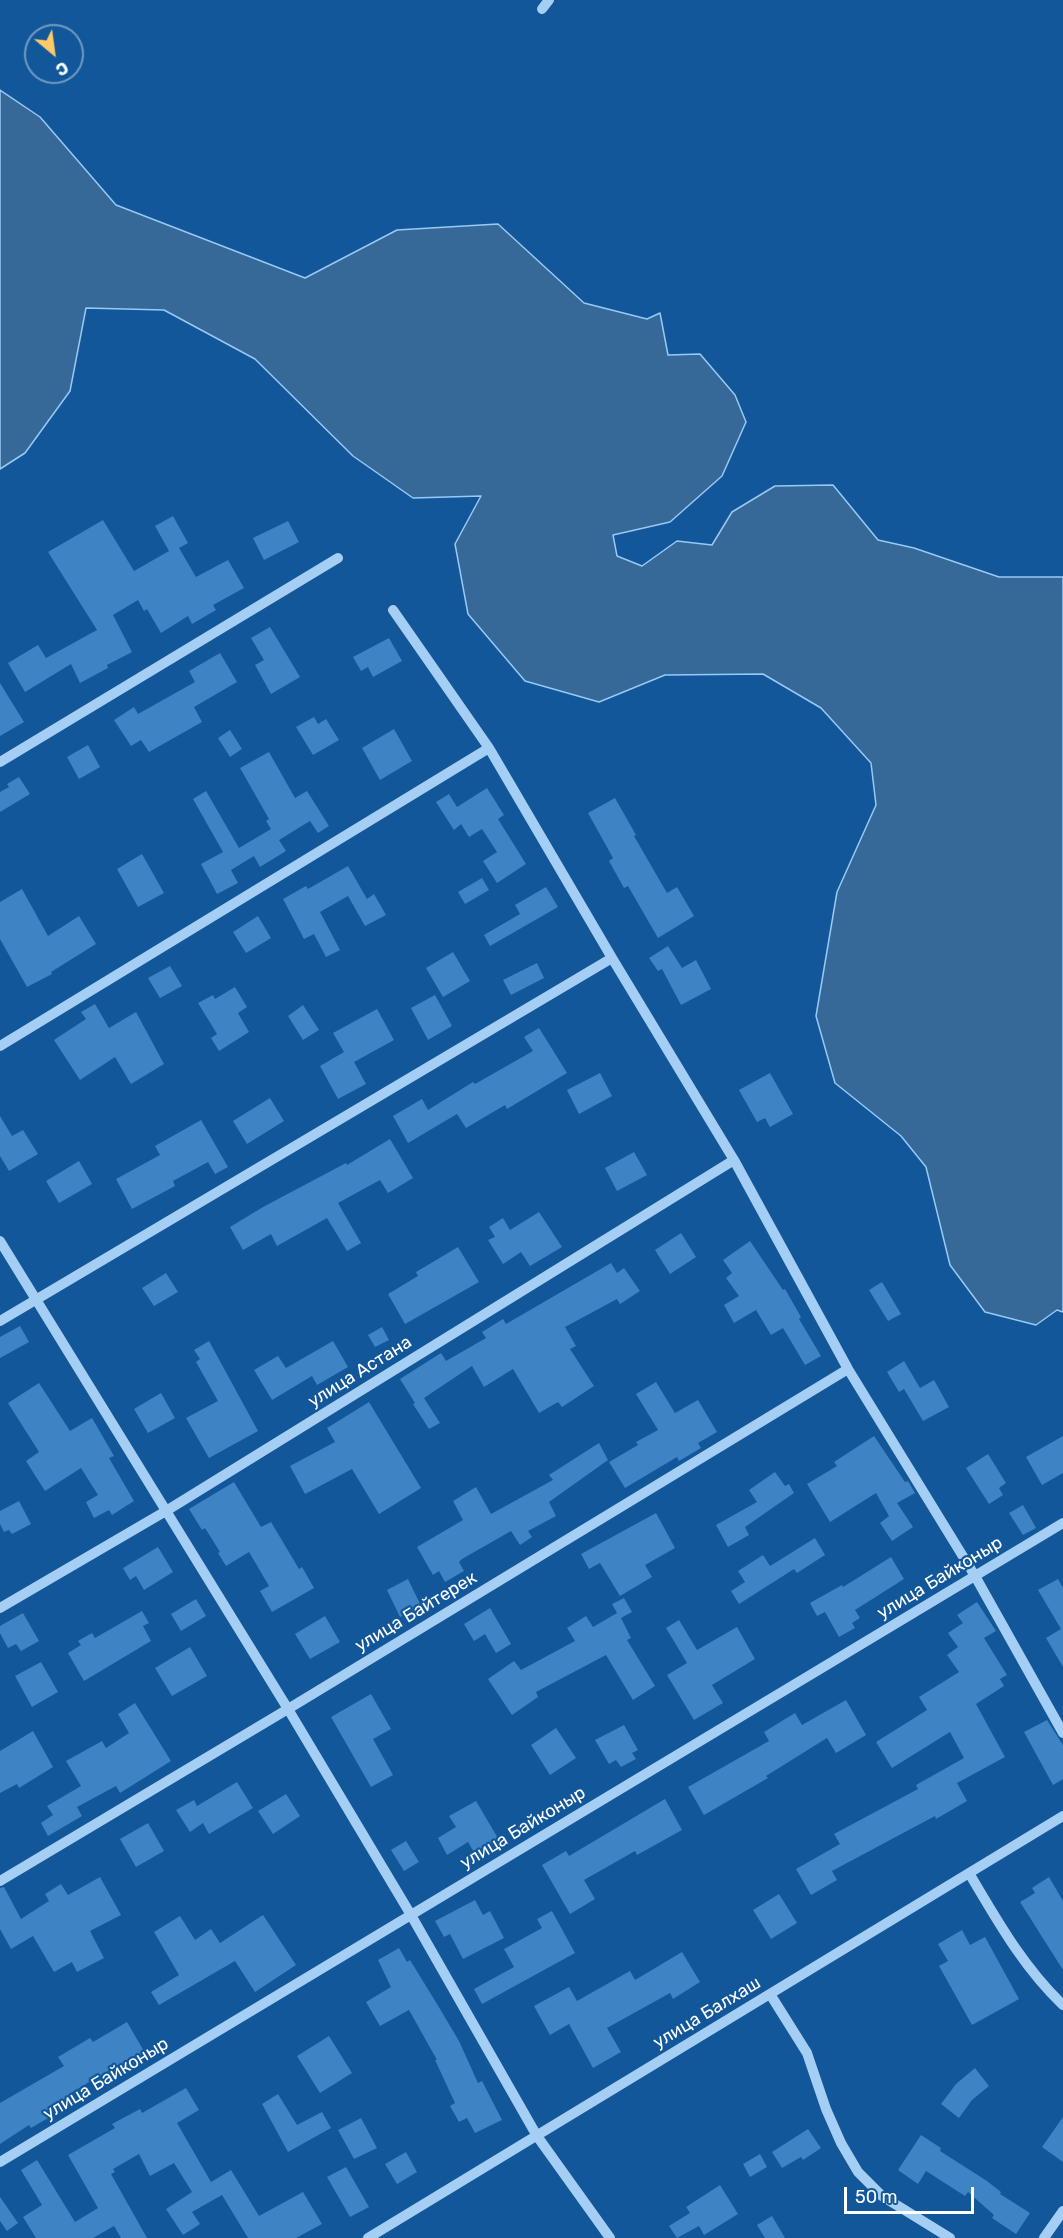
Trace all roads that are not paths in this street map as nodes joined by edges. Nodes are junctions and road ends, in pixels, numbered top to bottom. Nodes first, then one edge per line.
1 (338, 558) dead end
2 (393, 610) dead end
3 (489, 748) junction
4 (0, 762) edge
5 (612, 958) junction
6 (0, 1046) edge
7 (734, 1160) junction
8 (0, 1241) edge
9 (35, 1301) junction
10 (0, 1322) edge
11 (848, 1369) junction
12 (165, 1511) junction
13 (1063, 1523) edge
14 (975, 1576) junction
15 (0, 1608) edge
16 (288, 1709) junction
17 (1063, 1733) edge
18 (1063, 1815) edge
19 (969, 1873) junction
20 (0, 1881) edge
21 (411, 1915) junction
22 (770, 1994) junction
23 (1063, 2005) edge
24 (537, 2136) junction
25 (0, 2162) edge
26 (1063, 2211) edge
27 (368, 2238) edge
28 (610, 2238) edge
29 (950, 2238) edge
30 (1044, 2238) edge

1 - 4 street
2 - 3 street
3 - 5 street
3 - 6 street
5 - 7 street
5 - 9 street
7 - 11 street
7 - 12 street, улица Астана
8 - 9 street
9 - 10 street
9 - 12 street
11 - 14 street
11 - 16 street, улица Байтерек
12 - 15 street, улица Астана
12 - 16 street
13 - 14 street, улица Байконыр
14 - 17 street
14 - 21 street, улица Байконыр
16 - 20 street, улица Байтерек
16 - 21 street
18 - 19 street, улица Балхаш
19 - 22 street, улица Балхаш
19 - 23 street
21 - 24 street
21 - 25 street, улица Байконыр
22 - 24 street, улица Балхаш
22 - 29 street
24 - 27 street, улица Балхаш
24 - 28 street
26 - 30 street

